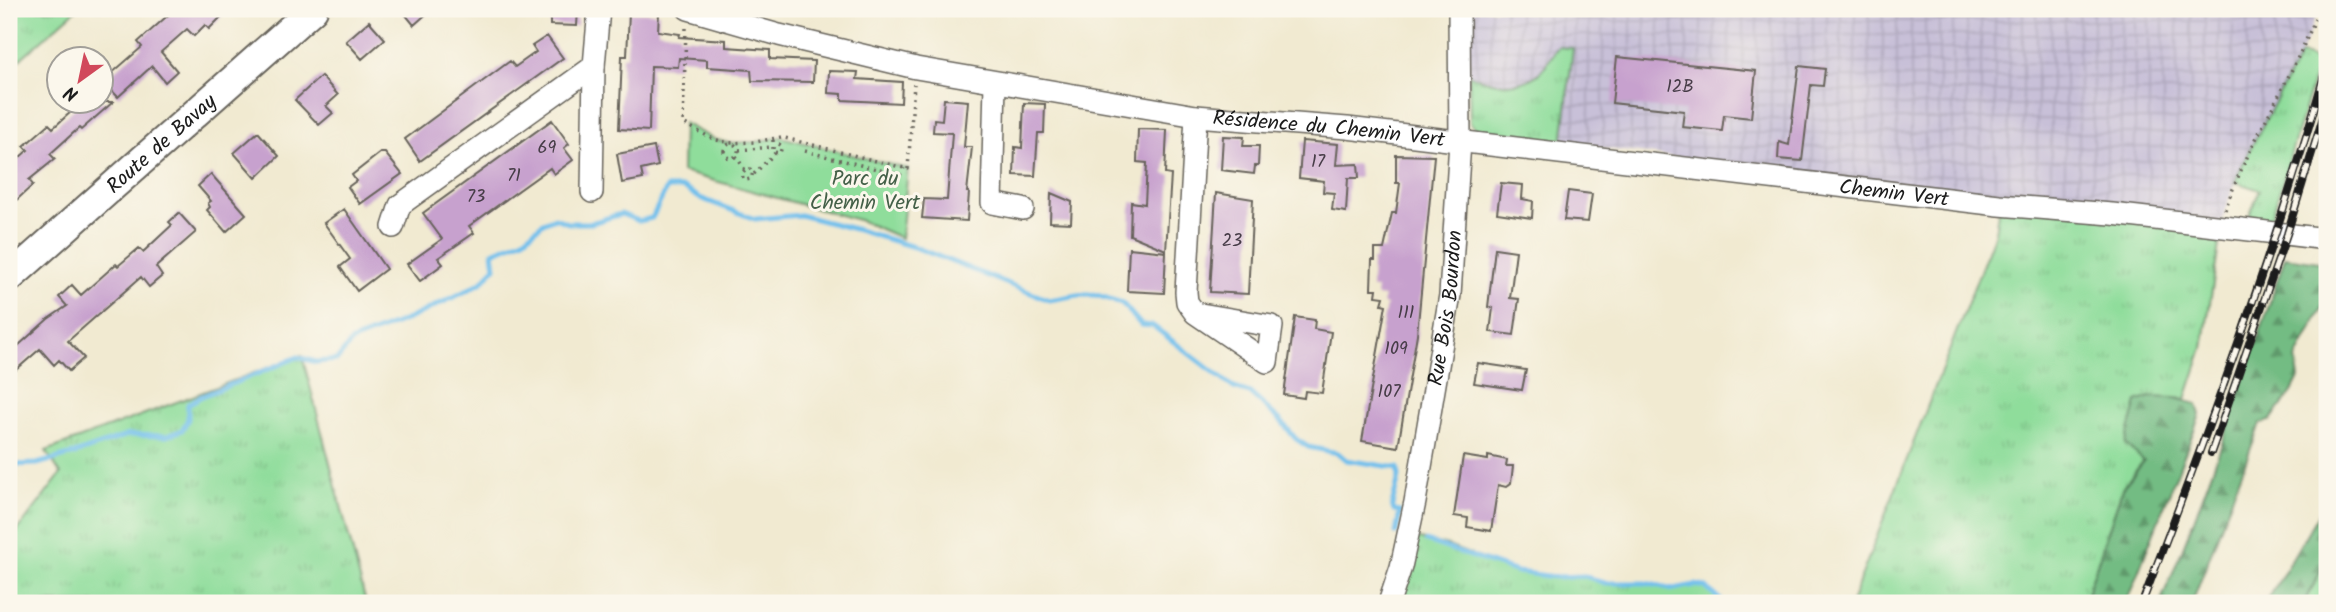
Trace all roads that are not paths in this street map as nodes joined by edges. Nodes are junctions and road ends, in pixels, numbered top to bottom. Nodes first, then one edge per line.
1 (313, 9) edge
2 (599, 9) edge
3 (1459, 9) edge
4 (687, 15) edge
5 (594, 66) junction
6 (995, 83) junction
7 (1196, 116) junction
8 (1460, 142) junction
9 (592, 192) dead end
10 (1023, 209) dead end
11 (393, 227) dead end
12 (2327, 239) edge
13 (9, 278) edge
14 (1195, 313) dead end
15 (1388, 603) edge

1 - 13 main road, Route de Bavay
2 - 5 street
3 - 8 street, Rue Bois Bourdon
4 - 6 street, Résidence du Chemin Vert
5 - 9 street
5 - 11 street
6 - 7 street, Résidence du Chemin Vert
6 - 10 street
7 - 8 street, Résidence du Chemin Vert
7 - 14 street, Résidence du Chemin Vert
8 - 12 street, Chemin Vert
8 - 15 street, Rue Bois Bourdon

